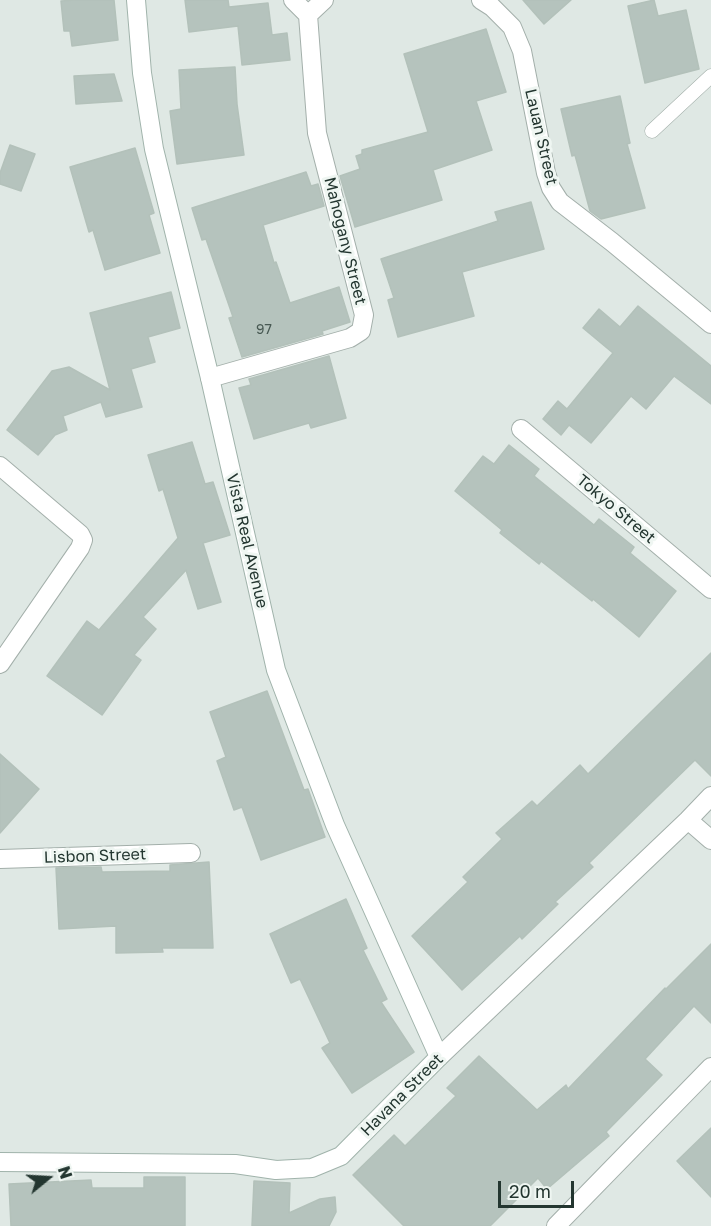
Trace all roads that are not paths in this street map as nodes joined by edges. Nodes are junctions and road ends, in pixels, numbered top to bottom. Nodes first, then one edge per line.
1 (136, 0) edge
2 (293, 0) edge
3 (324, 0) edge
4 (481, 0) edge
5 (308, 15) junction
6 (711, 76) edge
7 (652, 131) dead end
8 (711, 324) edge
9 (210, 378) junction
10 (521, 429) dead end
11 (0, 466) edge
12 (711, 589) edge
13 (0, 664) edge
14 (711, 796) edge
15 (688, 820) junction
16 (711, 840) edge
17 (191, 853) dead end
18 (0, 859) edge
19 (439, 1057) junction
20 (711, 1067) edge
21 (0, 1162) edge
22 (556, 1226) edge

1 - 9 street, Vista Real Avenue
2 - 5 street
3 - 5 street
4 - 8 street, Lauan Street
5 - 9 street, Mahogany Street
6 - 7 lane
9 - 19 street, Vista Real Avenue
10 - 12 street, Tokyo Street
11 - 13 street
14 - 15 street, Havana Street
15 - 16 street
15 - 19 street, Havana Street
17 - 18 street, Lisbon Street
19 - 21 street, Havana Street
20 - 22 street

